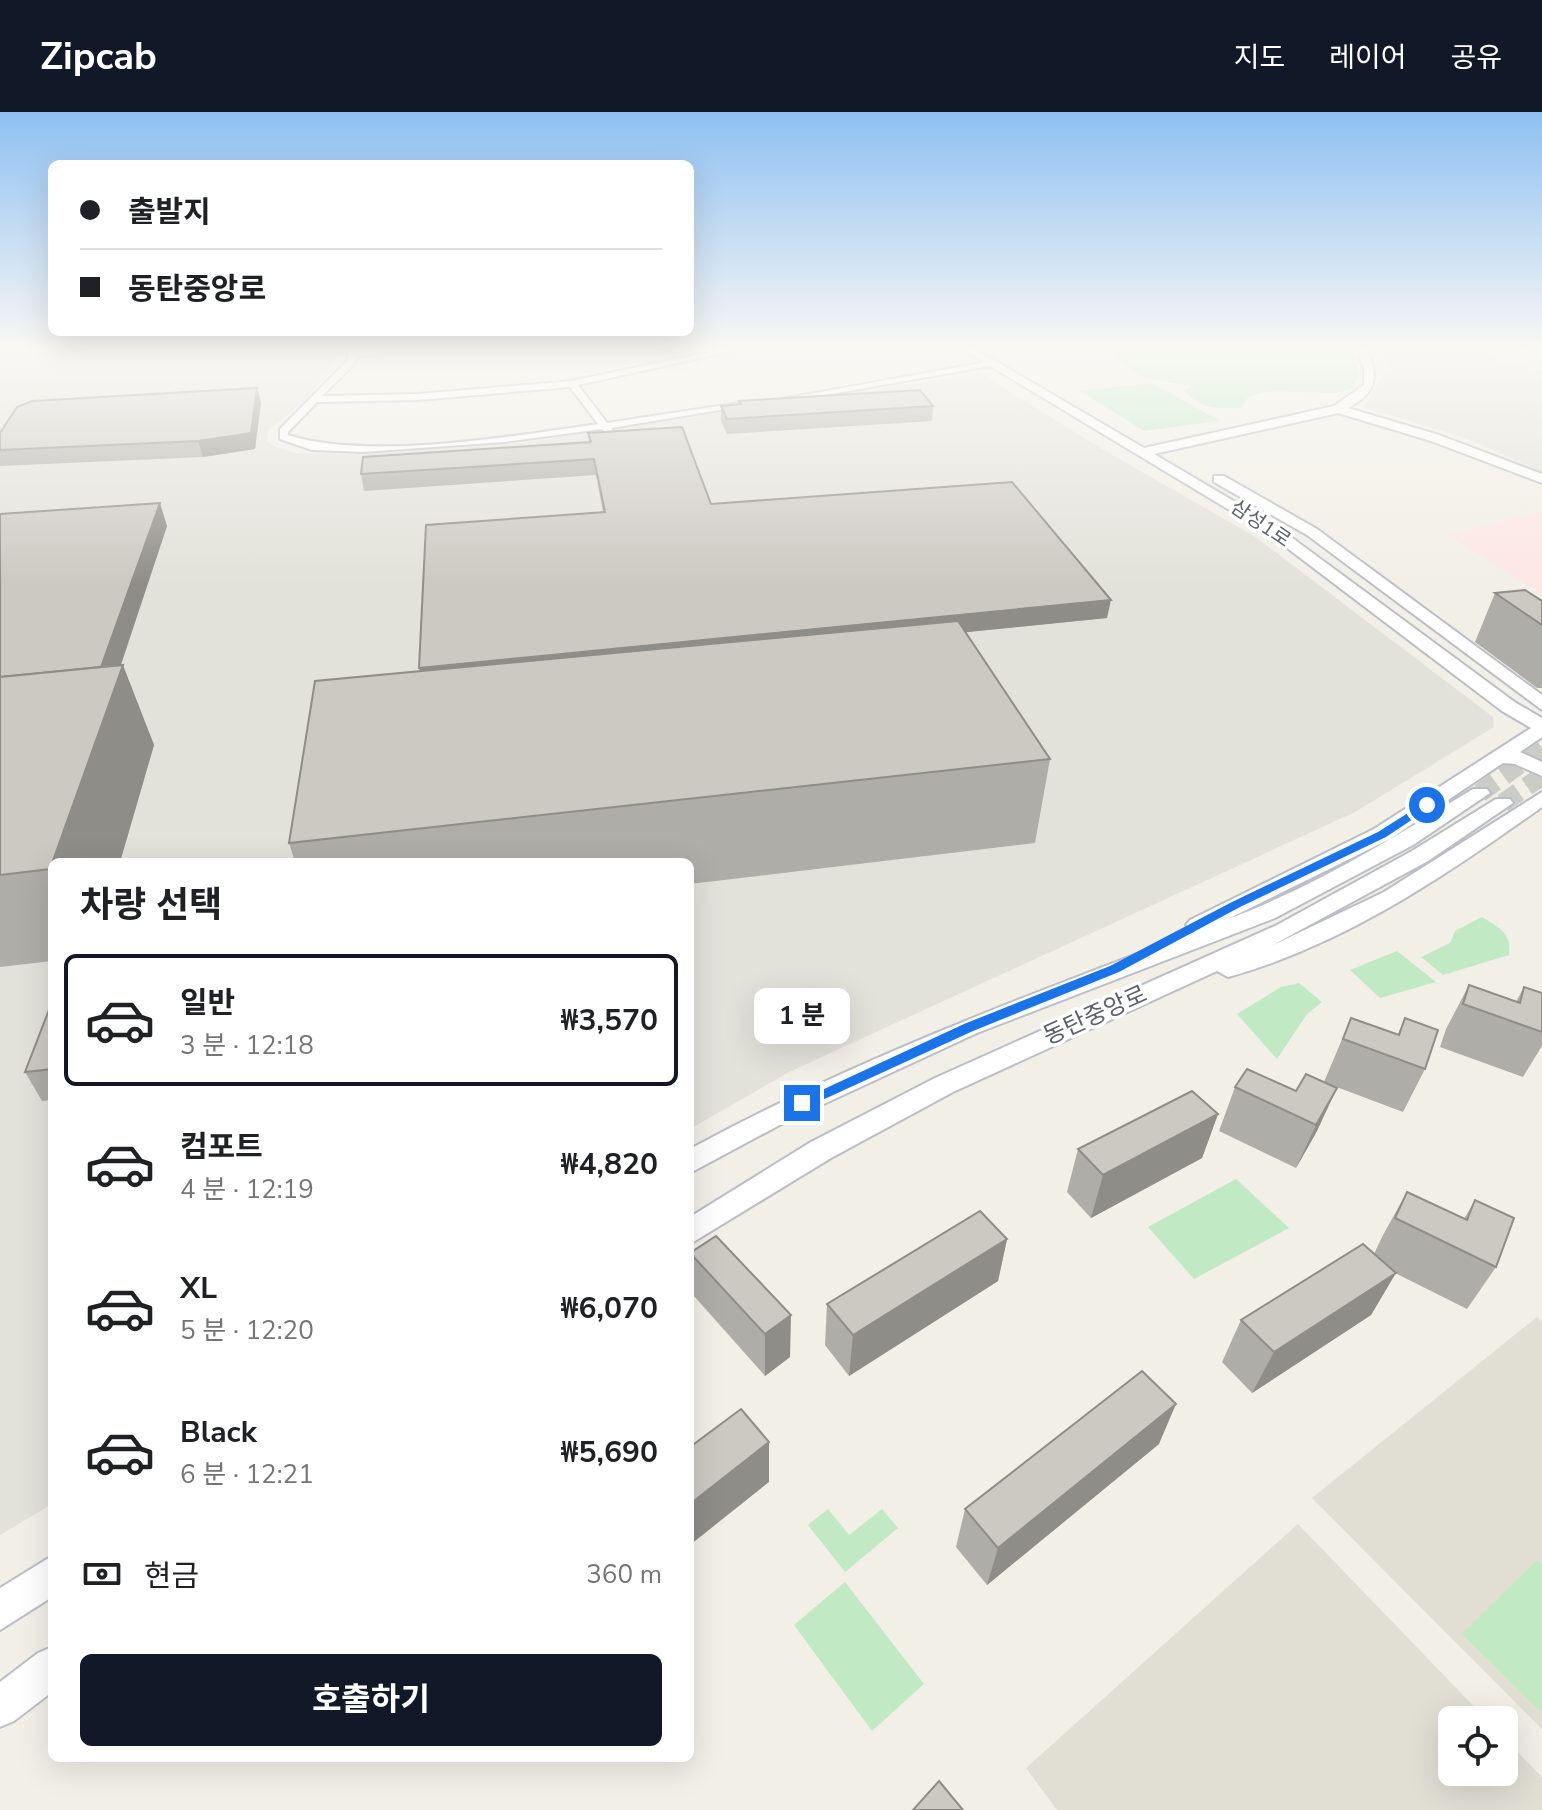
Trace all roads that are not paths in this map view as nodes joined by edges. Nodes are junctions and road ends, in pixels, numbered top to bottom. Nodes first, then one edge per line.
1 (289, 425) edge
2 (603, 425) edge
3 (634, 425) edge
4 (1095, 425) edge
5 (1120, 425) edge
6 (1263, 425) edge
7 (1392, 425) edge
8 (607, 430) junction
9 (1159, 448) junction
10 (1141, 453) junction
11 (1542, 479) edge
12 (1506, 678) junction
13 (1542, 695) edge
14 (1542, 704) edge
15 (1542, 728) edge
16 (1500, 757) junction
17 (1542, 770) edge
18 (1480, 793) tunnel mouth
19 (1542, 798) edge
20 (1503, 803) tunnel mouth
21 (1115, 969) junction
22 (1141, 995) junction
23 (694, 1160) edge
24 (694, 1229) edge
25 (48, 1578) edge
26 (0, 1611) edge
27 (48, 1670) edge
28 (0, 1707) edge

1 - 8 street
2 - 8 street
3 - 8 street
4 - 10 street, 삼성1로
5 - 9 street, 삼성1로
6 - 9 street
7 - 11 street
9 - 10 street
9 - 12 street, 삼성1로
10 - 15 street, 삼성1로
12 - 13 street
12 - 14 street, 삼성1로
15 - 16 street
16 - 17 street
16 - 21 street
18 - 21 street
19 - 22 street
20 - 22 street, 동탄중앙로
21 - 23 street, 동탄중앙로
22 - 24 street, 동탄중앙로
25 - 26 street
27 - 28 street

